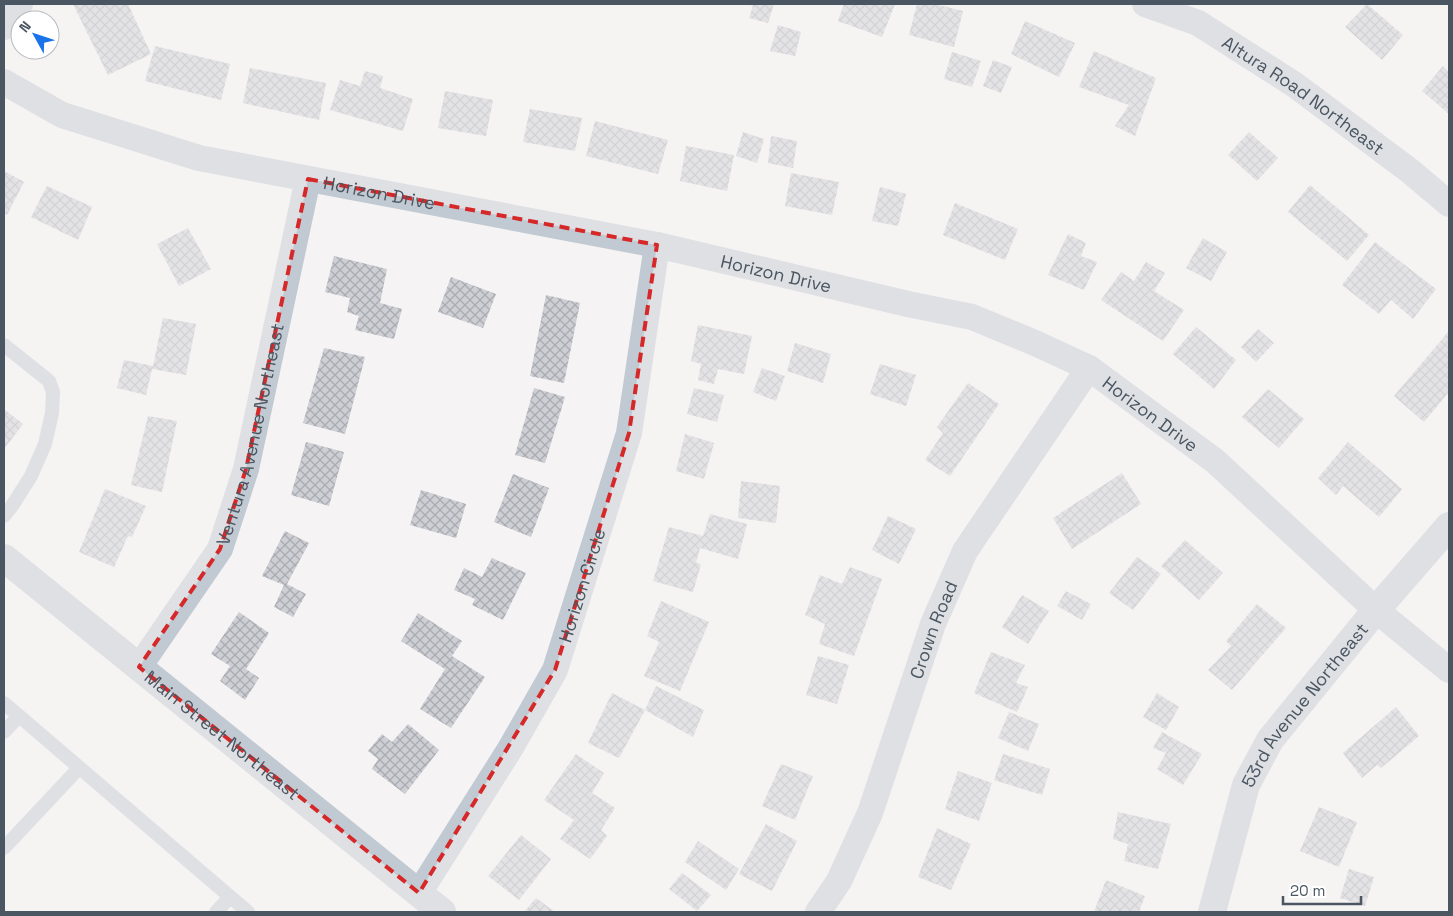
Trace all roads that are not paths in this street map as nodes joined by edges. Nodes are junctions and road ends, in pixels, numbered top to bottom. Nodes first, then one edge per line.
1 (20, 4) edge
2 (1145, 4) edge
3 (4, 27) edge
4 (4, 82) edge
5 (308, 179) junction
6 (1449, 204) edge
7 (657, 245) junction
8 (4, 345) edge
9 (1089, 368) junction
10 (4, 516) edge
11 (1449, 526) edge
12 (4, 558) edge
13 (1376, 610) junction
14 (139, 667) junction
15 (1449, 670) edge
16 (4, 703) edge
17 (19, 716) junction
18 (4, 732) edge
19 (79, 768) junction
20 (4, 848) edge
21 (419, 893) junction
22 (230, 897) junction
23 (216, 912) edge
24 (248, 912) edge
25 (442, 912) edge
26 (818, 912) edge
27 (1212, 912) edge

1 - 3 street
2 - 6 street, Altura Road Northeast
4 - 5 street, Horizon Drive
5 - 7 street, Horizon Drive
5 - 14 street, Ventura Avenue Northeast
7 - 9 street, Horizon Drive
7 - 21 street, Horizon Circle
8 - 10 lane
9 - 13 street, Horizon Drive
9 - 26 street, Crown Road
11 - 13 street, 53rd Avenue Northeast
12 - 14 street, Main Street Northeast
13 - 15 street, Horizon Drive
13 - 27 street, 53rd Avenue Northeast
14 - 21 street, Main Street Northeast
16 - 17 lane
17 - 18 lane
17 - 19 lane
19 - 20 lane
19 - 22 lane
21 - 25 street, Main Street Northeast
22 - 23 lane
22 - 24 lane

